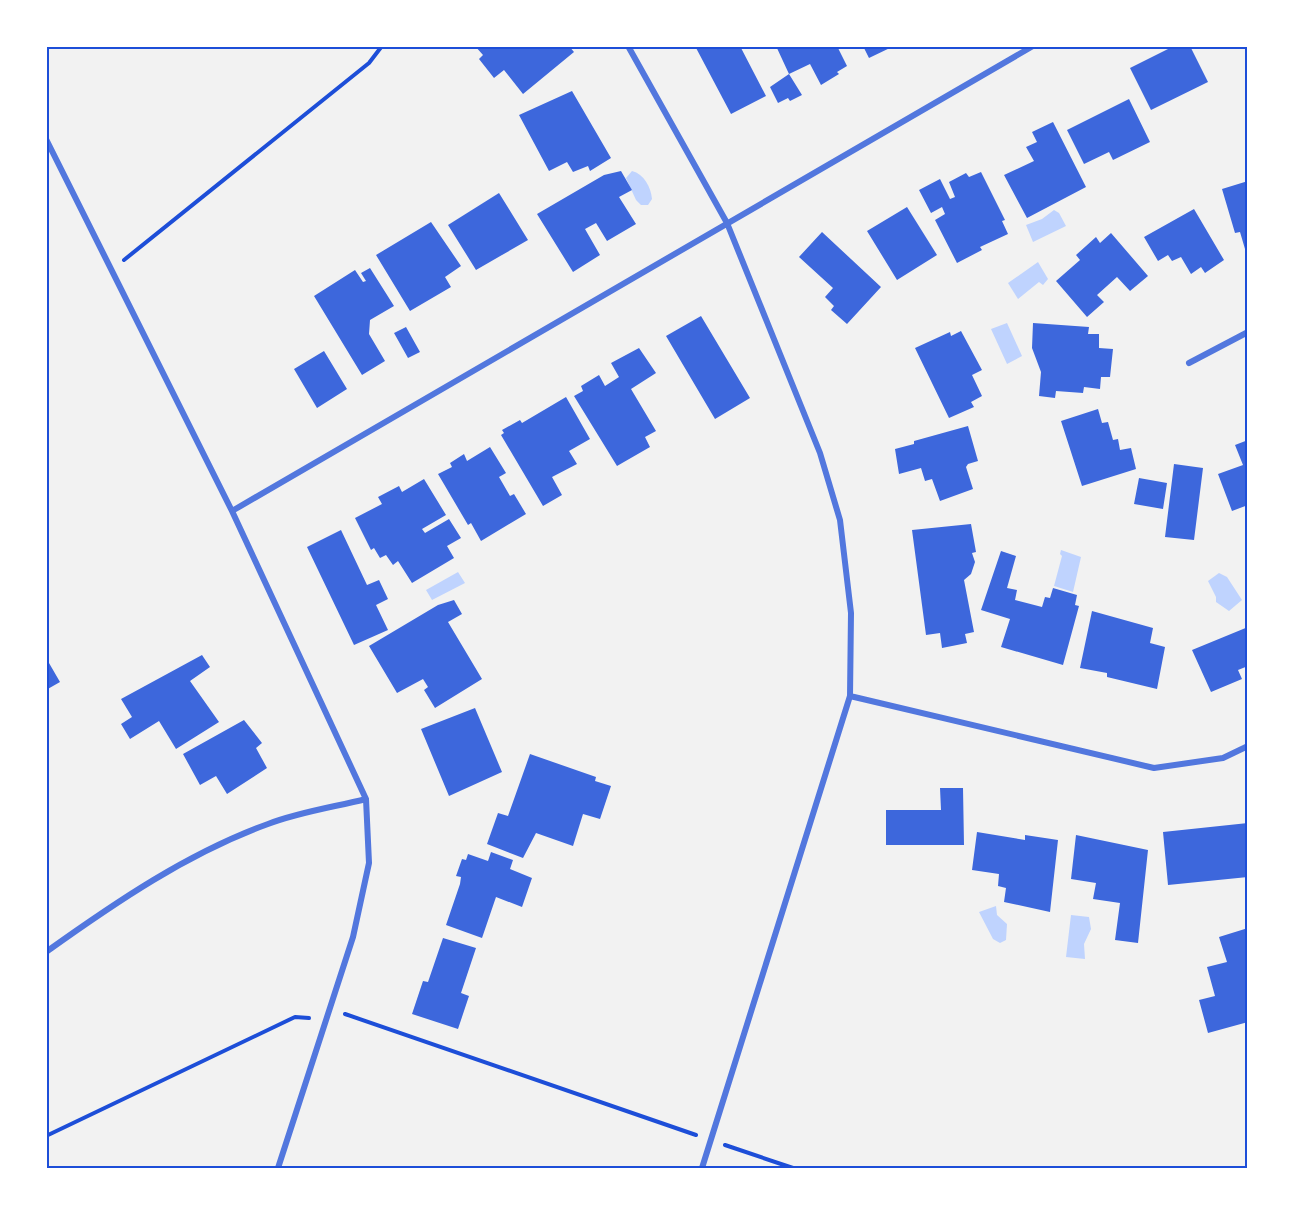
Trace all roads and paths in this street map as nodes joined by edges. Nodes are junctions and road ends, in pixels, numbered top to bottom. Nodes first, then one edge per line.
1 (382, 46) edge
2 (628, 46) edge
3 (1033, 46) edge
4 (46, 139) edge
5 (727, 223) junction
6 (112, 270) junction
7 (1248, 332) edge
8 (1189, 363) dead end
9 (232, 511) junction
10 (850, 696) junction
11 (1248, 746) edge
12 (366, 799) junction
13 (46, 952) edge
14 (328, 1020) junction
15 (46, 1136) edge
16 (710, 1140) junction
17 (278, 1168) edge
18 (702, 1168) edge
19 (793, 1168) edge

1 - 6 path
2 - 5 street
3 - 5 street
4 - 6 street
5 - 9 street
5 - 10 street
6 - 9 street
7 - 8 street
9 - 12 street
10 - 11 street
10 - 16 street
12 - 13 street
12 - 14 street
14 - 15 path
14 - 16 path
14 - 17 street
16 - 18 street
16 - 19 path

